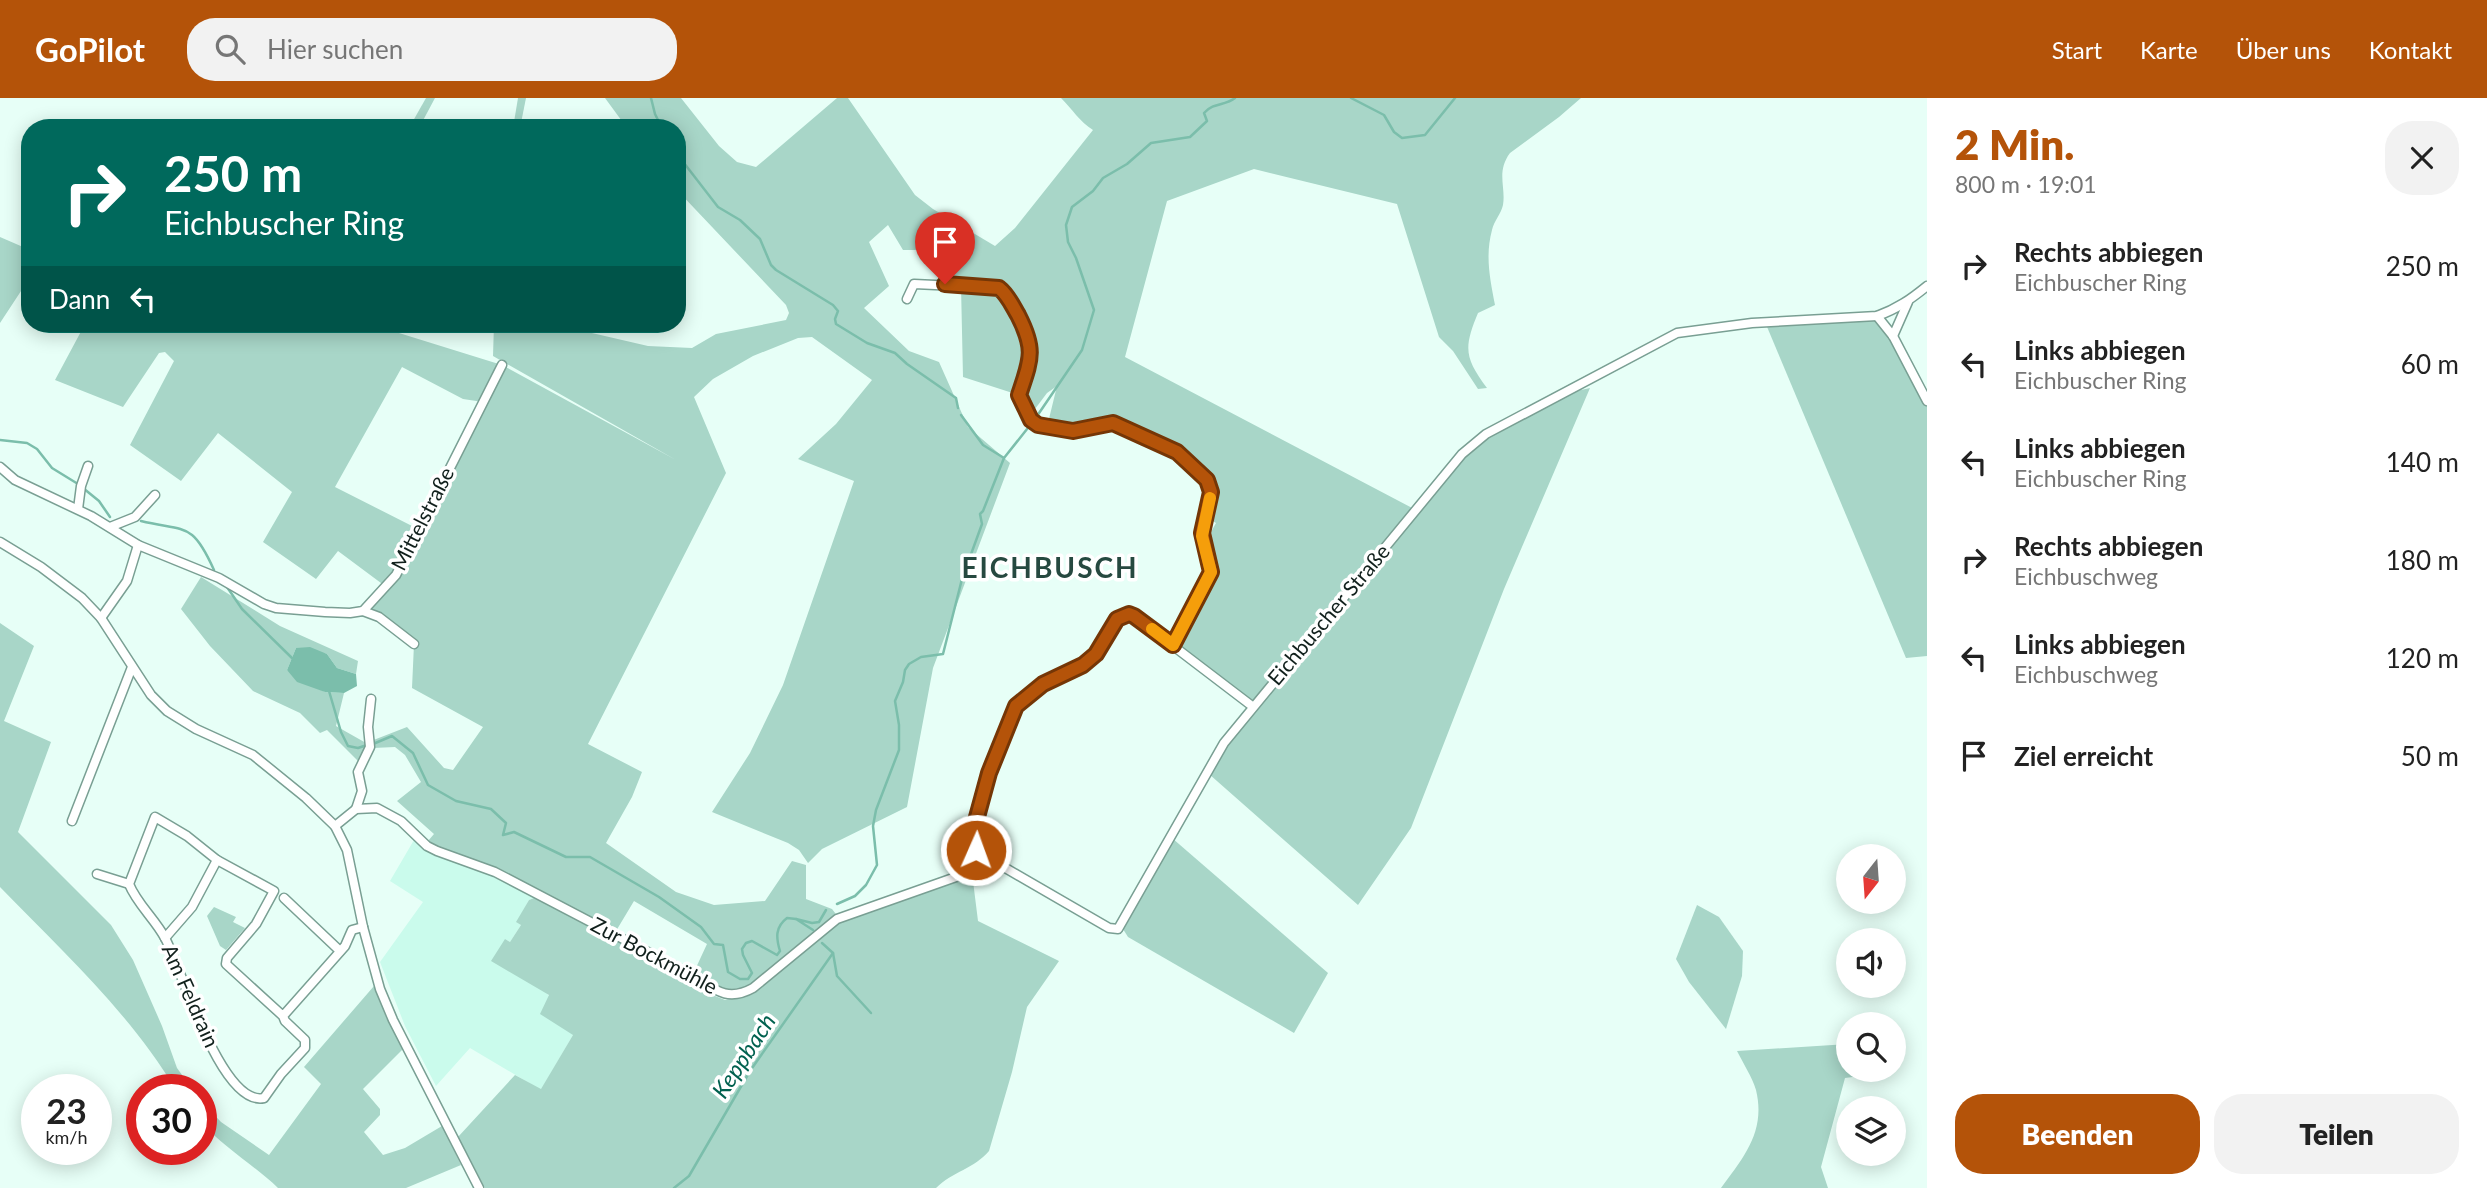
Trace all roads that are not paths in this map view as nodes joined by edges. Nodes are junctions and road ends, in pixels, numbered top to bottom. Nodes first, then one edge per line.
1 (1927, 286) edge
2 (907, 299) dead end
3 (1908, 302) junction
4 (1877, 316) junction
5 (1893, 336) junction
6 (502, 365) dead end
7 (1927, 401) edge
8 (88, 466) dead end
9 (0, 467) edge
10 (155, 495) dead end
11 (78, 509) junction
12 (110, 527) junction
13 (0, 542) edge
14 (138, 545) junction
15 (363, 611) junction
16 (101, 618) junction
17 (414, 644) dead end
18 (1173, 645) junction
19 (132, 667) junction
20 (371, 699) dead end
21 (1252, 706) junction
22 (356, 809) junction
23 (72, 821) dead end
24 (335, 826) junction
25 (983, 858) junction
26 (217, 860) junction
27 (97, 874) dead end
28 (129, 884) junction
29 (284, 898) dead end
30 (363, 926) junction
31 (165, 938) junction
32 (340, 951) junction
33 (283, 1016) junction
34 (479, 1188) edge

1 - 3 street
2 - 18 street
3 - 4 street
3 - 5 street
4 - 5 street
4 - 21 street, Eichbuscher Straße
5 - 7 street
6 - 15 street, Mittelstraße
8 - 11 street
9 - 11 street
10 - 12 street
11 - 12 street
12 - 14 street
13 - 16 street
14 - 15 street
14 - 16 street
15 - 17 street
16 - 19 street
18 - 21 street
18 - 25 street
19 - 23 street
19 - 24 street
20 - 22 street
21 - 25 street, Eichbuscher Straße
22 - 24 street
22 - 25 street, Zur Bockmühle
24 - 30 street
26 - 28 street
26 - 31 street
26 - 33 street
27 - 28 street
28 - 31 street, Am Feldrain
29 - 32 street
30 - 32 street
30 - 34 street
31 - 33 street, Am Feldrain
32 - 33 street

